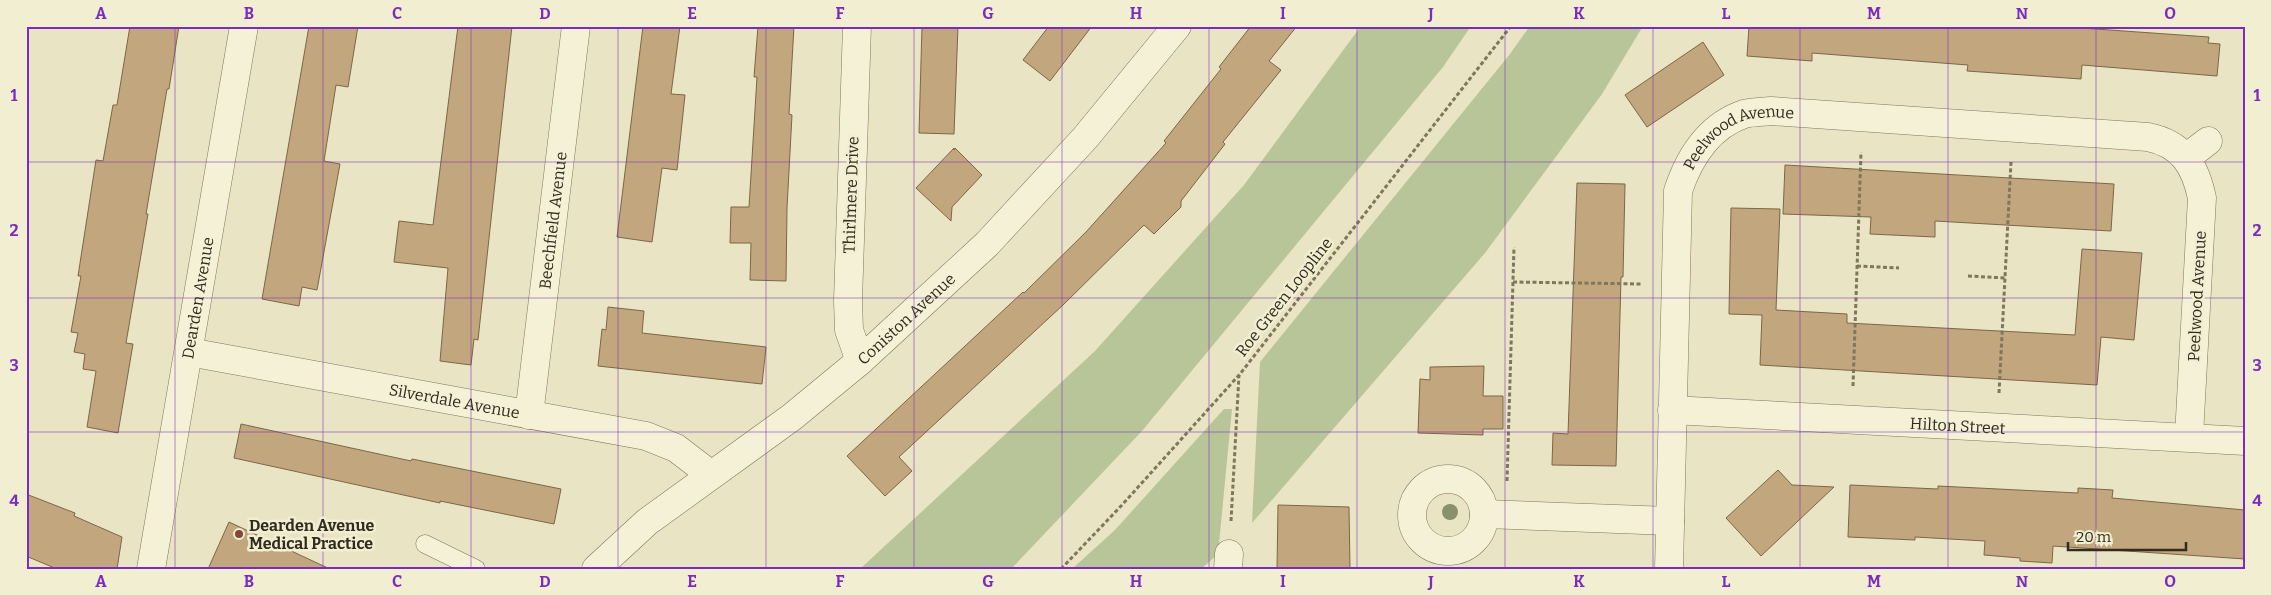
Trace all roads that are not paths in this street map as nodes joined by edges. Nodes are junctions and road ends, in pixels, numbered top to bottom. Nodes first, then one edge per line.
1 (244, 26) edge
2 (576, 26) edge
3 (857, 26) edge
4 (1177, 26) edge
5 (2208, 141) dead end
6 (2186, 158) junction
7 (189, 352) junction
8 (860, 361) junction
9 (1672, 410) junction
10 (529, 415) junction
11 (2189, 436) junction
12 (2245, 441) edge
13 (710, 474) junction
14 (1495, 515) road end
15 (1670, 521) junction
16 (425, 544) dead end
17 (151, 569) edge
18 (476, 569) edge
19 (596, 569) edge
20 (1669, 569) edge

1 - 7 street, Dearden Avenue
2 - 10 street, Beechfield Avenue
3 - 8 street, Thirlmere Drive
4 - 8 street, Coniston Avenue
5 - 6 street
6 - 9 street, Peelwood Avenue
6 - 11 street, Peelwood Avenue
7 - 10 street, Silverdale Avenue
7 - 17 street, Dearden Avenue
8 - 13 street, Coniston Avenue
9 - 11 street, Hilton Street
9 - 15 street, Peelwood Avenue
10 - 13 street, Silverdale Avenue
11 - 12 street, Hilton Street
13 - 19 street, Coniston Avenue
14 - 15 street
15 - 20 street, Peelwood Avenue
16 - 18 lane

